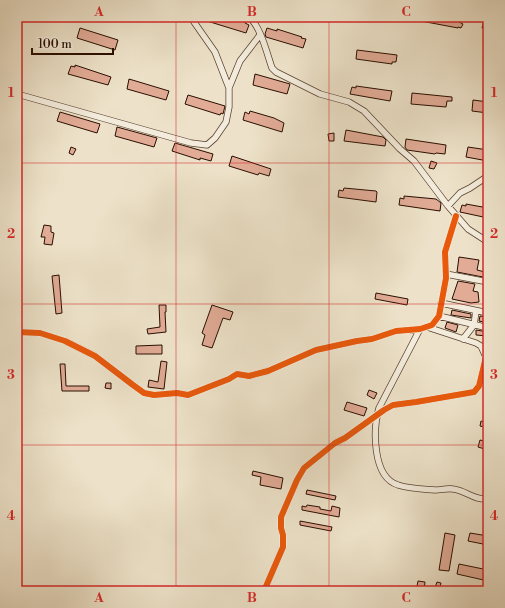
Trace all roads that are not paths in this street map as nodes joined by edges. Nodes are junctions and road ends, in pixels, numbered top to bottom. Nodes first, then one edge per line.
1 (192, 17) edge
2 (249, 17) edge
3 (260, 35) junction
4 (229, 88) junction
5 (17, 94) edge
6 (488, 176) edge
7 (448, 206) junction
8 (456, 216) junction
9 (488, 242) edge
10 (446, 274) junction
11 (488, 282) edge
12 (441, 303) junction
13 (476, 311) junction
14 (488, 313) edge
15 (439, 316) junction
16 (474, 325) junction
17 (427, 327) junction
18 (488, 328) edge
19 (420, 329) junction
20 (17, 332) edge
21 (463, 339) junction
22 (487, 355) edge
23 (377, 414) junction
24 (488, 499) edge
25 (264, 591) edge

1 - 4 street
2 - 3 street
3 - 4 street
3 - 7 street
4 - 5 street
6 - 7 street
7 - 8 street
8 - 9 street
8 - 10 street
10 - 11 street
10 - 12 street
12 - 13 street
12 - 15 street
13 - 14 street
13 - 16 street
15 - 16 street
15 - 17 street
16 - 18 street
16 - 21 street
17 - 19 street
17 - 21 street
19 - 20 street
19 - 23 street
21 - 22 street
22 - 23 street
23 - 24 street
23 - 25 street

